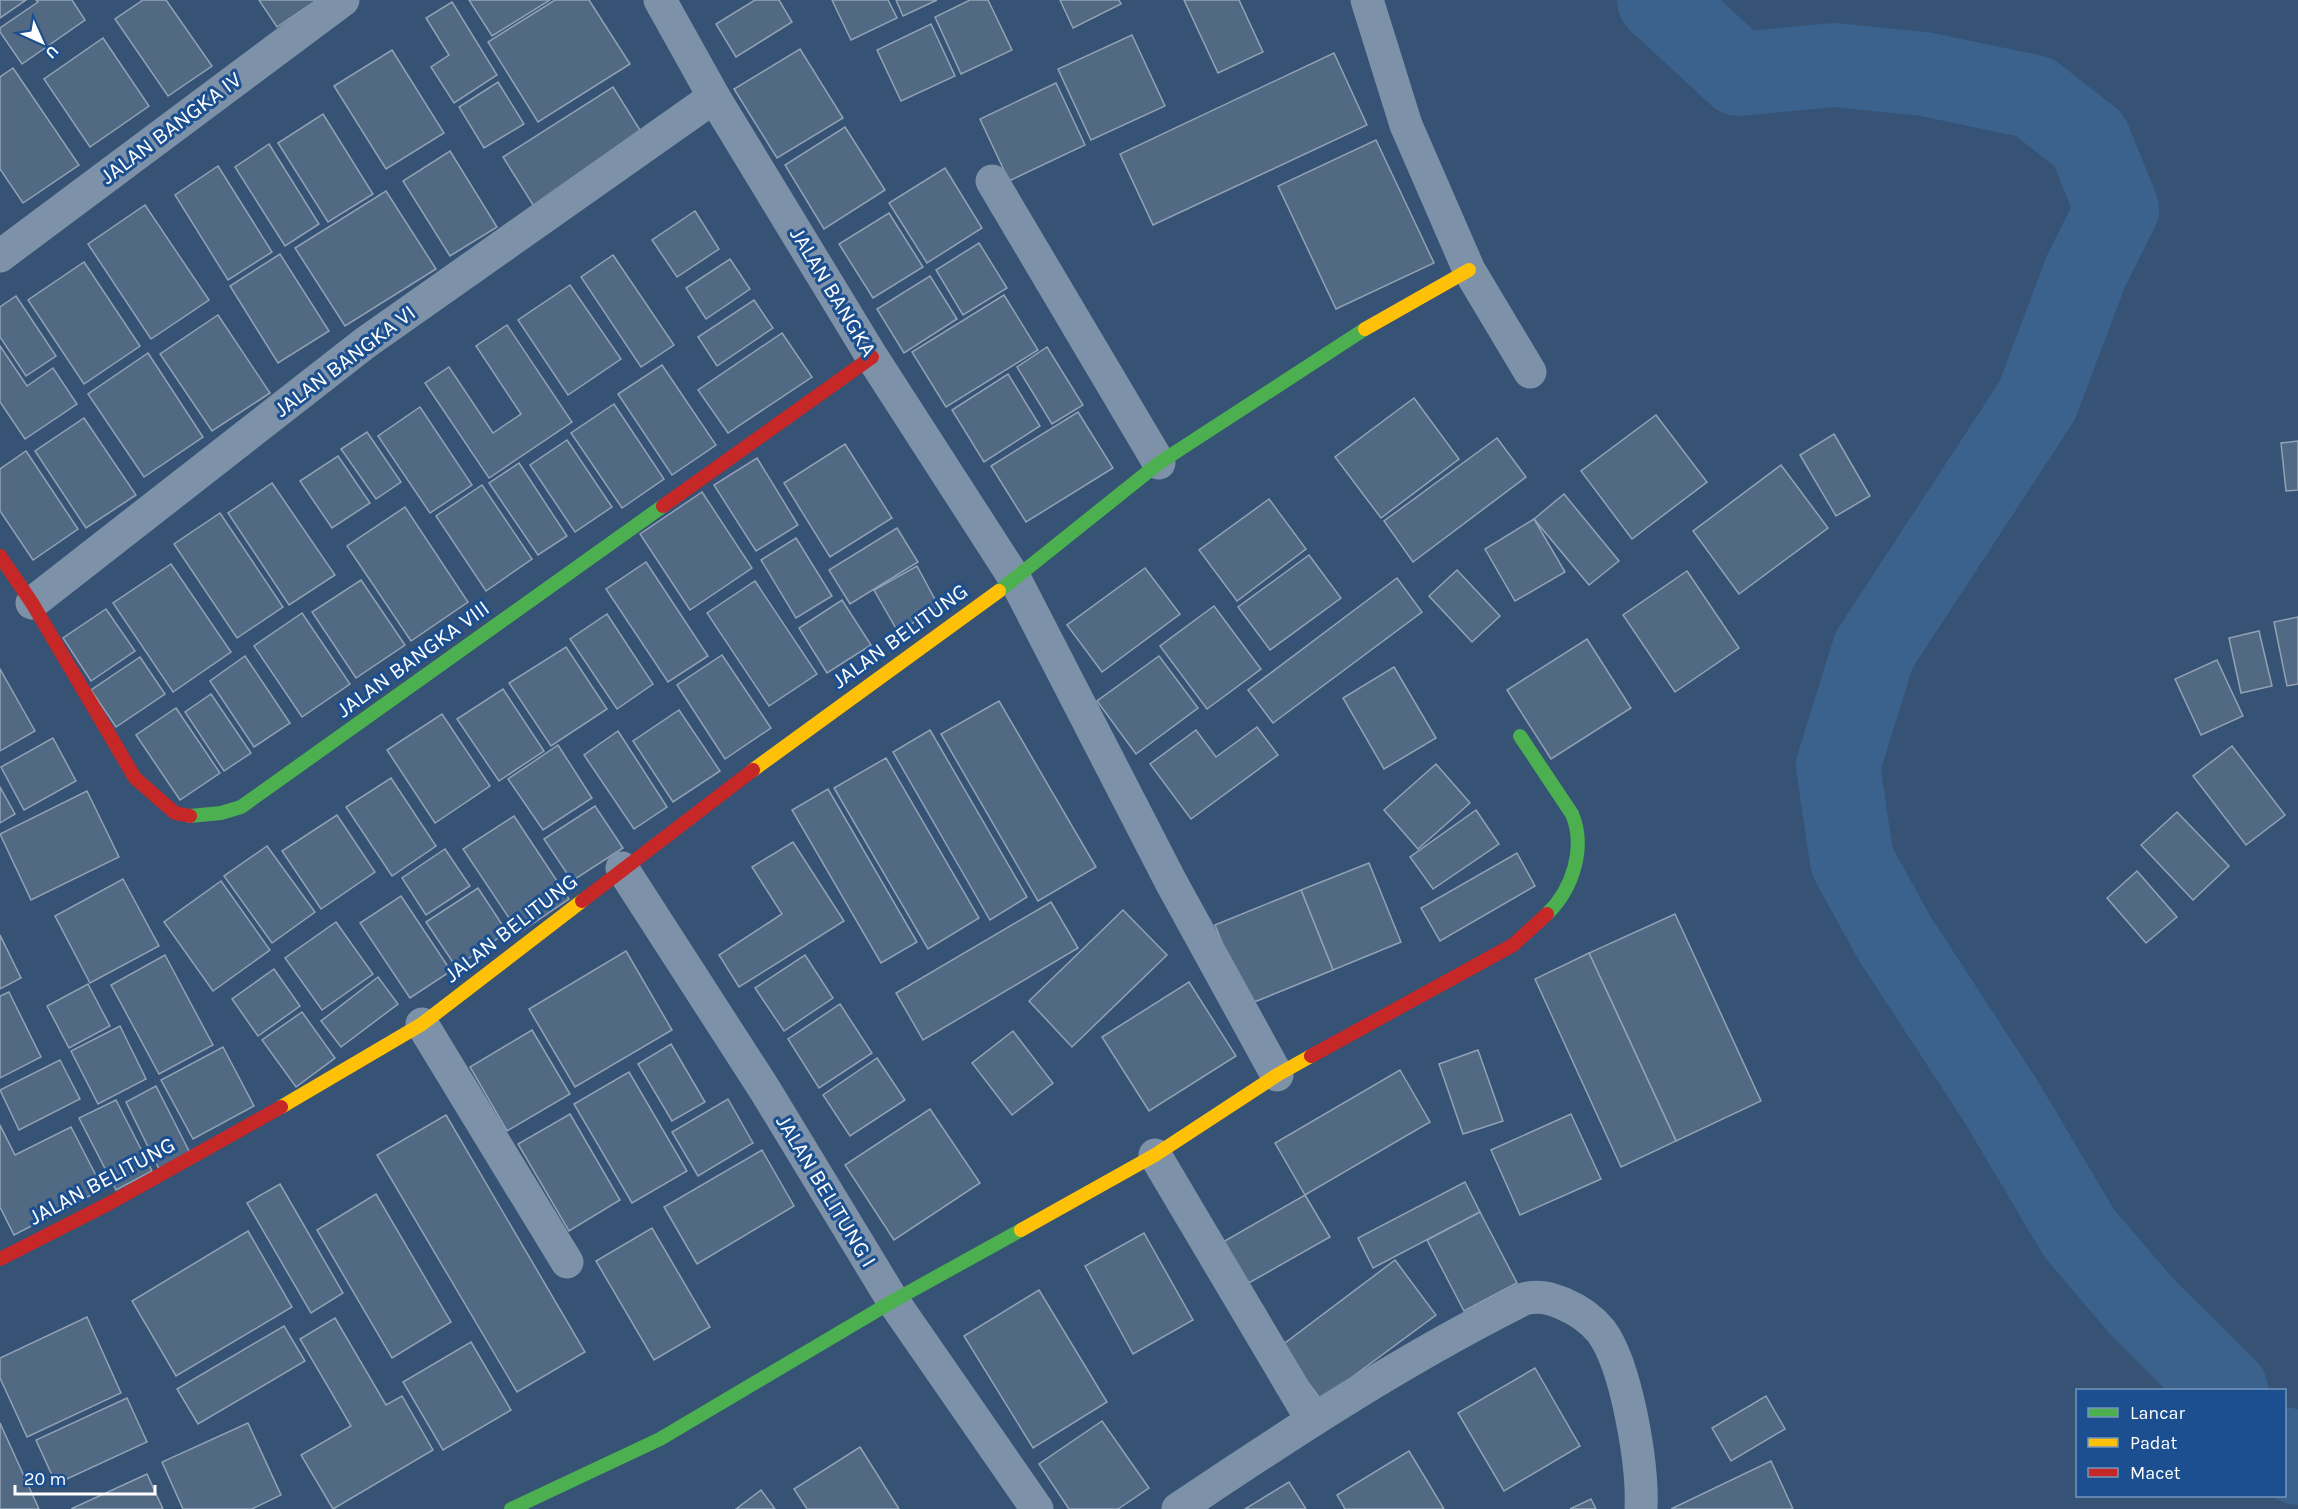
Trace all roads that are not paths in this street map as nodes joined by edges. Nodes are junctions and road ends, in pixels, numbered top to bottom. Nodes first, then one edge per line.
1 (343, 0) edge
2 (660, 0) edge
3 (1367, 0) edge
4 (714, 97) junction
5 (992, 181) dead end
6 (0, 256) edge
7 (1469, 270) junction
8 (872, 357) junction
9 (1530, 372) dead end
10 (1159, 463) junction
11 (0, 556) edge
12 (1015, 579) junction
13 (32, 603) junction
14 (1520, 736) dead end
15 (622, 868) junction
16 (422, 1024) junction
17 (1277, 1075) junction
18 (1155, 1155) junction
19 (0, 1259) edge
20 (567, 1262) dead end
21 (893, 1301) junction
22 (1312, 1420) junction
23 (511, 1509) edge
24 (1037, 1509) edge
25 (1178, 1509) edge
26 (1641, 1509) edge

1 - 6 street, JALAN BANGKA IV
2 - 4 street, JALAN BANGKA
3 - 7 street
4 - 8 street, JALAN BANGKA
4 - 13 street, JALAN BANGKA VI
5 - 10 street
7 - 9 street
7 - 10 street, JALAN BELITUNG
8 - 12 street, JALAN BANGKA
8 - 13 street, JALAN BANGKA VIII
10 - 12 street, JALAN BELITUNG
11 - 13 street
12 - 15 street, JALAN BELITUNG
12 - 17 street, JALAN BANGKA
14 - 17 street
15 - 16 street, JALAN BELITUNG
15 - 21 street, JALAN BELITUNG I
16 - 19 street, JALAN BELITUNG
16 - 20 street
17 - 18 street
18 - 21 street
18 - 22 street
21 - 23 street
21 - 24 street, JALAN BELITUNG I
22 - 25 street
22 - 26 street

